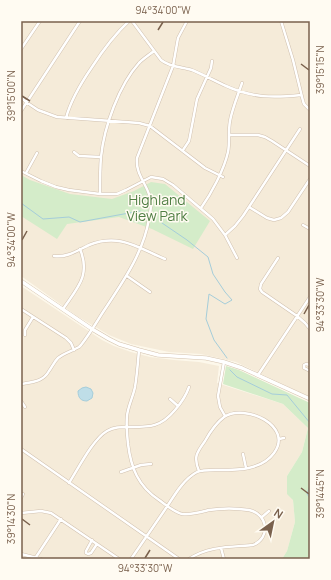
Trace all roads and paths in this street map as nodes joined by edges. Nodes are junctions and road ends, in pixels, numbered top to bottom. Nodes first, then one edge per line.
1 (40, 21) edge
2 (80, 21) edge
3 (130, 21) edge
4 (187, 21) edge
5 (281, 21) edge
6 (21, 49) edge
7 (154, 51) junction
8 (212, 61) dead end
9 (173, 66) junction
10 (206, 77) junction
11 (242, 83) dead end
12 (239, 91) junction
13 (301, 95) junction
14 (21, 97) edge
15 (26, 102) junction
16 (310, 110) edge
17 (21, 111) edge
18 (66, 118) junction
19 (108, 121) junction
20 (150, 126) junction
21 (300, 129) dead end
22 (229, 135) junction
23 (183, 150) junction
24 (286, 150) junction
25 (74, 152) dead end
26 (36, 153) dead end
27 (101, 157) junction
28 (310, 166) edge
29 (21, 171) edge
30 (26, 173) junction
31 (219, 175) junction
32 (223, 177) dead end
33 (310, 179) edge
34 (143, 181) junction
35 (100, 194) junction
36 (249, 207) junction
37 (201, 208) junction
38 (303, 225) dead end
39 (310, 229) edge
40 (225, 235) junction
41 (140, 248) junction
42 (80, 249) junction
43 (54, 256) dead end
44 (237, 258) dead end
45 (278, 258) dead end
46 (165, 259) dead end
47 (127, 276) junction
48 (21, 281) edge
49 (150, 292) dead end
50 (310, 297) edge
51 (21, 309) edge
52 (63, 310) junction
53 (297, 316) junction
54 (33, 317) junction
55 (92, 329) junction
56 (310, 329) edge
57 (25, 335) dead end
58 (74, 350) junction
59 (139, 350) junction
60 (224, 362) junction
61 (310, 365) edge
62 (310, 372) edge
63 (258, 376) junction
64 (21, 384) edge
65 (189, 387) dead end
66 (170, 400) dead end
67 (310, 400) edge
68 (21, 401) edge
69 (178, 406) junction
70 (25, 407) dead end
71 (225, 416) junction
72 (126, 427) junction
73 (279, 438) junction
74 (284, 438) dead end
75 (21, 449) edge
76 (243, 454) dead end
77 (151, 464) dead end
78 (133, 468) junction
79 (246, 468) junction
80 (199, 471) junction
81 (121, 472) dead end
82 (69, 483) junction
83 (23, 494) dead end
84 (21, 498) edge
85 (168, 506) junction
86 (269, 511) dead end
87 (21, 513) edge
88 (262, 517) junction
89 (61, 519) junction
90 (147, 536) junction
91 (92, 540) junction
92 (97, 544) junction
93 (221, 548) junction
94 (21, 554) edge
95 (35, 558) edge
96 (42, 559) edge
97 (119, 559) edge
98 (131, 559) edge
99 (179, 559) edge
100 (189, 559) edge
101 (224, 559) edge

1 - 6 street
2 - 15 street
3 - 7 street
3 - 18 street
4 - 9 street
5 - 13 street
7 - 9 street
7 - 19 street
8 - 10 street
9 - 10 street
9 - 20 street
10 - 12 street
10 - 23 street
11 - 12 street
12 - 13 street
12 - 22 street
13 - 16 street
14 - 15 street
15 - 17 street
15 - 18 street
18 - 19 street
19 - 20 street
19 - 27 street
20 - 23 street
20 - 34 street
21 - 24 street
22 - 24 street
22 - 31 street
23 - 31 street
24 - 28 street
24 - 36 street
25 - 27 street
26 - 30 street
27 - 35 street
29 - 30 street
30 - 35 street
31 - 32 street
31 - 37 street
33 - 36 street
34 - 35 street
34 - 37 street
34 - 41 street
36 - 40 street
37 - 40 street
38 - 39 street
40 - 44 street
41 - 42 street
41 - 46 street
41 - 47 street
42 - 43 street
42 - 52 street
45 - 53 street
47 - 49 street
47 - 55 street
48 - 52 main road
50 - 53 street
51 - 54 street
52 - 55 main road
53 - 56 street
53 - 63 street
54 - 57 street
54 - 58 street
55 - 58 street
55 - 59 main road
58 - 64 street
59 - 60 main road
59 - 72 street
60 - 63 main road
60 - 71 street
61 - 62 street
63 - 67 main road
65 - 69 street
66 - 69 street
68 - 70 street
69 - 72 street
71 - 73 street
71 - 80 street
72 - 78 street
72 - 82 street
73 - 74 street
73 - 79 street
75 - 82 street
76 - 79 street
77 - 78 street
78 - 81 street
78 - 85 street
79 - 80 street
80 - 85 street
82 - 90 street
83 - 84 street
85 - 88 street
85 - 90 street
86 - 88 street
87 - 89 street
88 - 93 street
89 - 91 street
89 - 95 street
90 - 98 street
90 - 99 street
91 - 92 street
91 - 92 street
92 - 97 street
93 - 100 street
93 - 101 street
94 - 95 street
95 - 96 street

